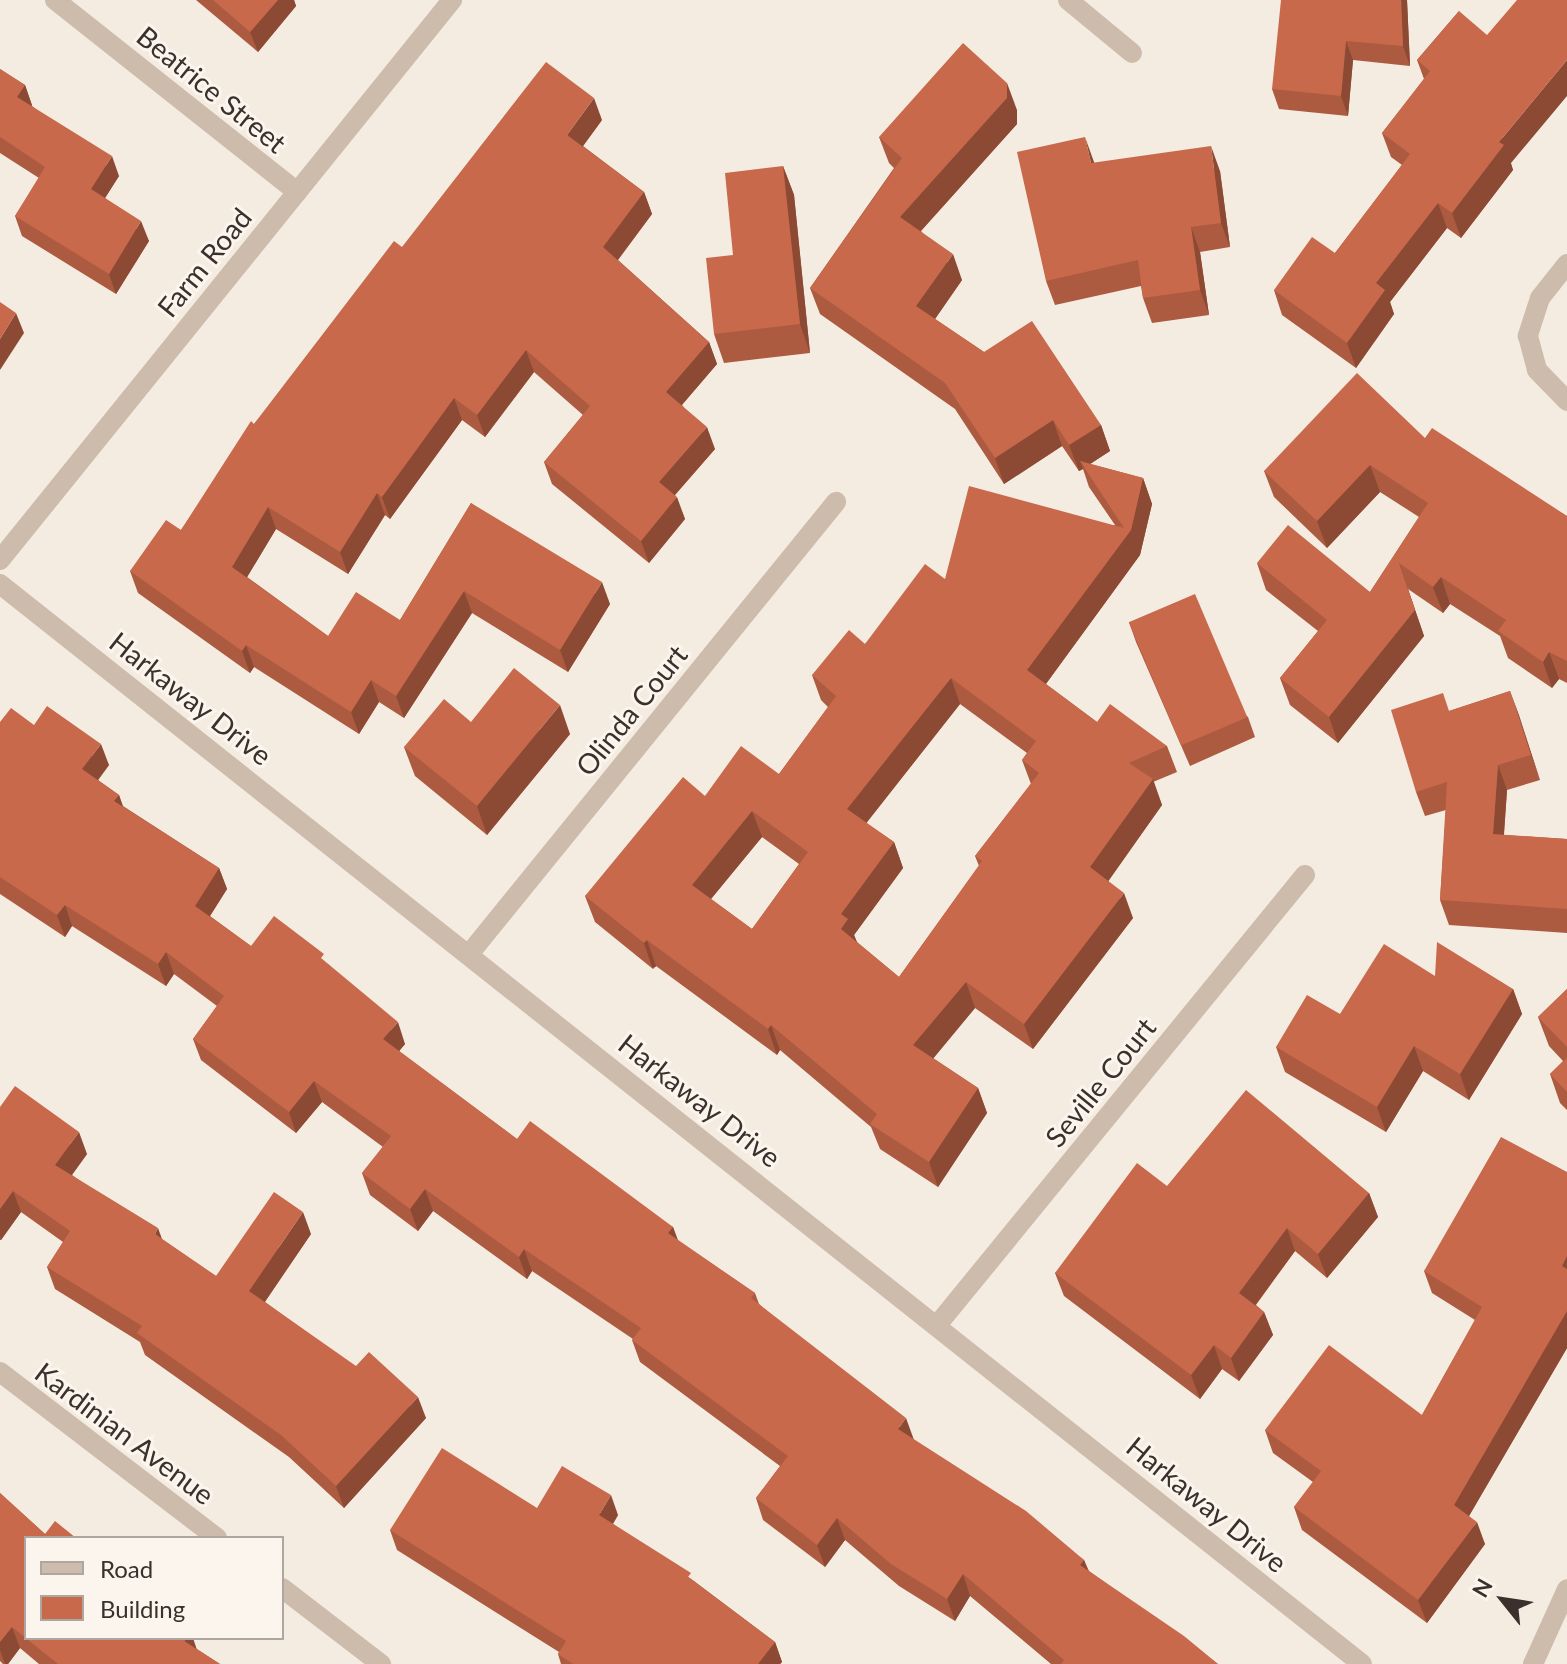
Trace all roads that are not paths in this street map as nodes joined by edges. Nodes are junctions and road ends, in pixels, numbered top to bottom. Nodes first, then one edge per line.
1 (55, 0) edge
2 (452, 0) edge
3 (1068, 0) edge
4 (1132, 53) dead end
5 (297, 192) junction
6 (1567, 264) edge
7 (1567, 401) edge
8 (836, 502) dead end
9 (0, 560) edge
10 (0, 584) edge
11 (1305, 875) dead end
12 (470, 953) junction
13 (938, 1324) junction
14 (0, 1372) edge
15 (214, 1536) edge
16 (1567, 1589) edge
17 (284, 1590) edge
18 (381, 1664) edge
19 (1362, 1664) edge
20 (1533, 1664) edge

1 - 5 street, Beatrice Street
2 - 5 street, Farm Road
3 - 4 street
5 - 9 street, Farm Road
6 - 7 street
8 - 12 street, Olinda Court
10 - 12 street, Harkaway Drive
11 - 13 street, Seville Court
12 - 13 street, Harkaway Drive
13 - 19 street, Harkaway Drive
14 - 15 street, Kardinian Avenue
16 - 20 street
17 - 18 street

